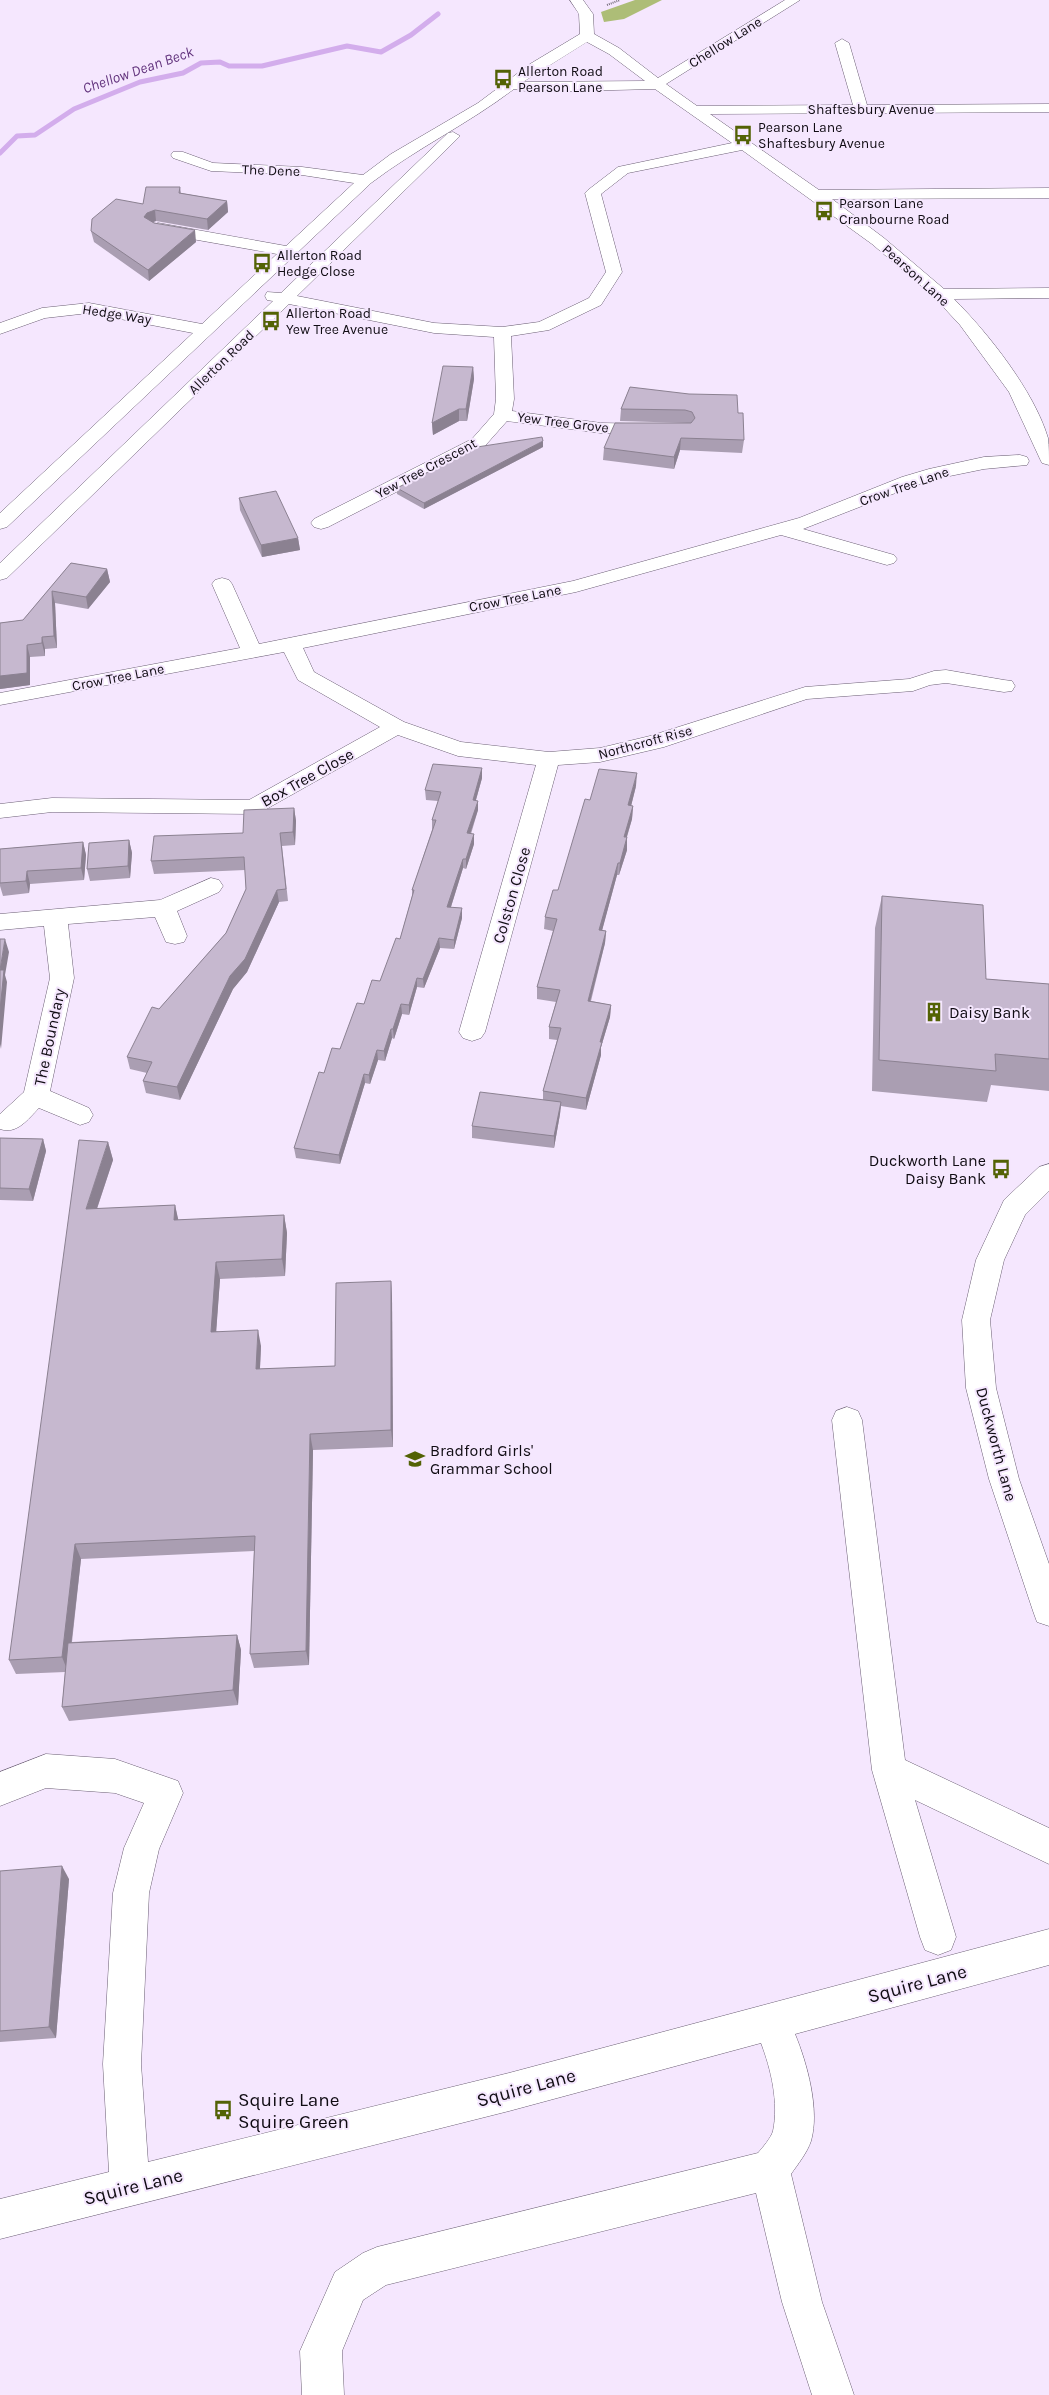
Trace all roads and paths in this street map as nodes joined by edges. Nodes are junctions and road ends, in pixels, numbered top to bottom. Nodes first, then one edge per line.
1 (576, 0) edge
2 (794, 0) edge
3 (587, 36) junction
4 (842, 43) dead end
5 (512, 84) junction
6 (658, 84) junction
7 (483, 106) junction
8 (1049, 108) edge
9 (861, 109) junction
10 (694, 110) junction
11 (744, 145) junction
12 (178, 155) dead end
13 (366, 180) junction
14 (1049, 193) edge
15 (816, 195) junction
16 (156, 228) edge
17 (290, 252) junction
18 (249, 291) junction
19 (1049, 293) edge
20 (940, 294) junction
21 (286, 298) junction
22 (0, 329) edge
23 (207, 330) junction
24 (502, 332) junction
25 (503, 415) junction
26 (665, 429) edge
27 (1049, 459) edge
28 (1020, 461) dead end
29 (321, 522) dead end
30 (0, 523) edge
31 (782, 529) junction
32 (887, 559) dead end
33 (0, 574) edge
34 (222, 584) dead end
35 (291, 644) junction
36 (252, 651) junction
37 (1004, 686) dead end
38 (0, 699) edge
39 (396, 727) junction
40 (550, 759) junction
41 (0, 810) edge
42 (211, 886) dead end
43 (164, 908) junction
44 (55, 918) junction
45 (0, 922) edge
46 (175, 936) dead end
47 (472, 1032) dead end
48 (36, 1096) junction
49 (80, 1115) dead end
50 (8, 1122) dead end
51 (1049, 1174) edge
52 (846, 1420) dead end
53 (1049, 1611) edge
54 (889, 1770) junction
55 (0, 1789) edge
56 (1049, 1846) edge
57 (938, 1937) dead end
58 (1049, 1947) edge
59 (772, 2022) junction
60 (770, 2170) junction
61 (130, 2187) junction
62 (0, 2219) edge
63 (323, 2395) edge
64 (833, 2395) edge

1 - 3 street
2 - 6 street, Chellow Lane
3 - 5 street, Allerton Road
3 - 6 street, Pearson Lane
4 - 9 street
5 - 6 street
5 - 7 street, Allerton Road
6 - 10 street, Pearson Lane
7 - 13 street, Allerton Road
7 - 21 street, Allerton Road
8 - 9 street, Shaftesbury Avenue
9 - 10 street, Shaftesbury Avenue
10 - 11 street, Pearson Lane
11 - 15 street, Pearson Lane
11 - 24 street
12 - 13 street, The Dene
13 - 17 street, Allerton Road
14 - 15 street
15 - 20 street, Pearson Lane
16 - 17 street
17 - 18 street, Allerton Road
18 - 21 street
18 - 23 street, Allerton Road
19 - 20 street
20 - 27 street, Pearson Lane
21 - 24 street
21 - 33 street, Allerton Road
22 - 23 street, Hedge Way
23 - 30 street, Allerton Road
24 - 25 street
25 - 26 street, Yew Tree Grove
25 - 29 street, Yew Tree Crescent
28 - 31 street, Crow Tree Lane
31 - 32 street
31 - 35 street, Crow Tree Lane
34 - 36 street
35 - 36 street, Crow Tree Lane
35 - 39 street, Northcroft Rise
36 - 38 street, Crow Tree Lane
37 - 40 street, Northcroft Rise
39 - 40 street, Northcroft Rise
39 - 41 street, Box Tree Close
40 - 47 street, Colston Close
42 - 43 street
43 - 44 street
43 - 46 street
44 - 45 street
44 - 48 street, The Boundary
48 - 49 street, The Boundary
48 - 50 street, The Boundary
51 - 53 street, Duckworth Lane
52 - 54 street
54 - 56 street
54 - 57 street
55 - 61 street
58 - 59 street, Squire Lane
59 - 60 street
59 - 61 street, Squire Lane
60 - 63 street
60 - 64 street
61 - 62 street, Squire Lane

